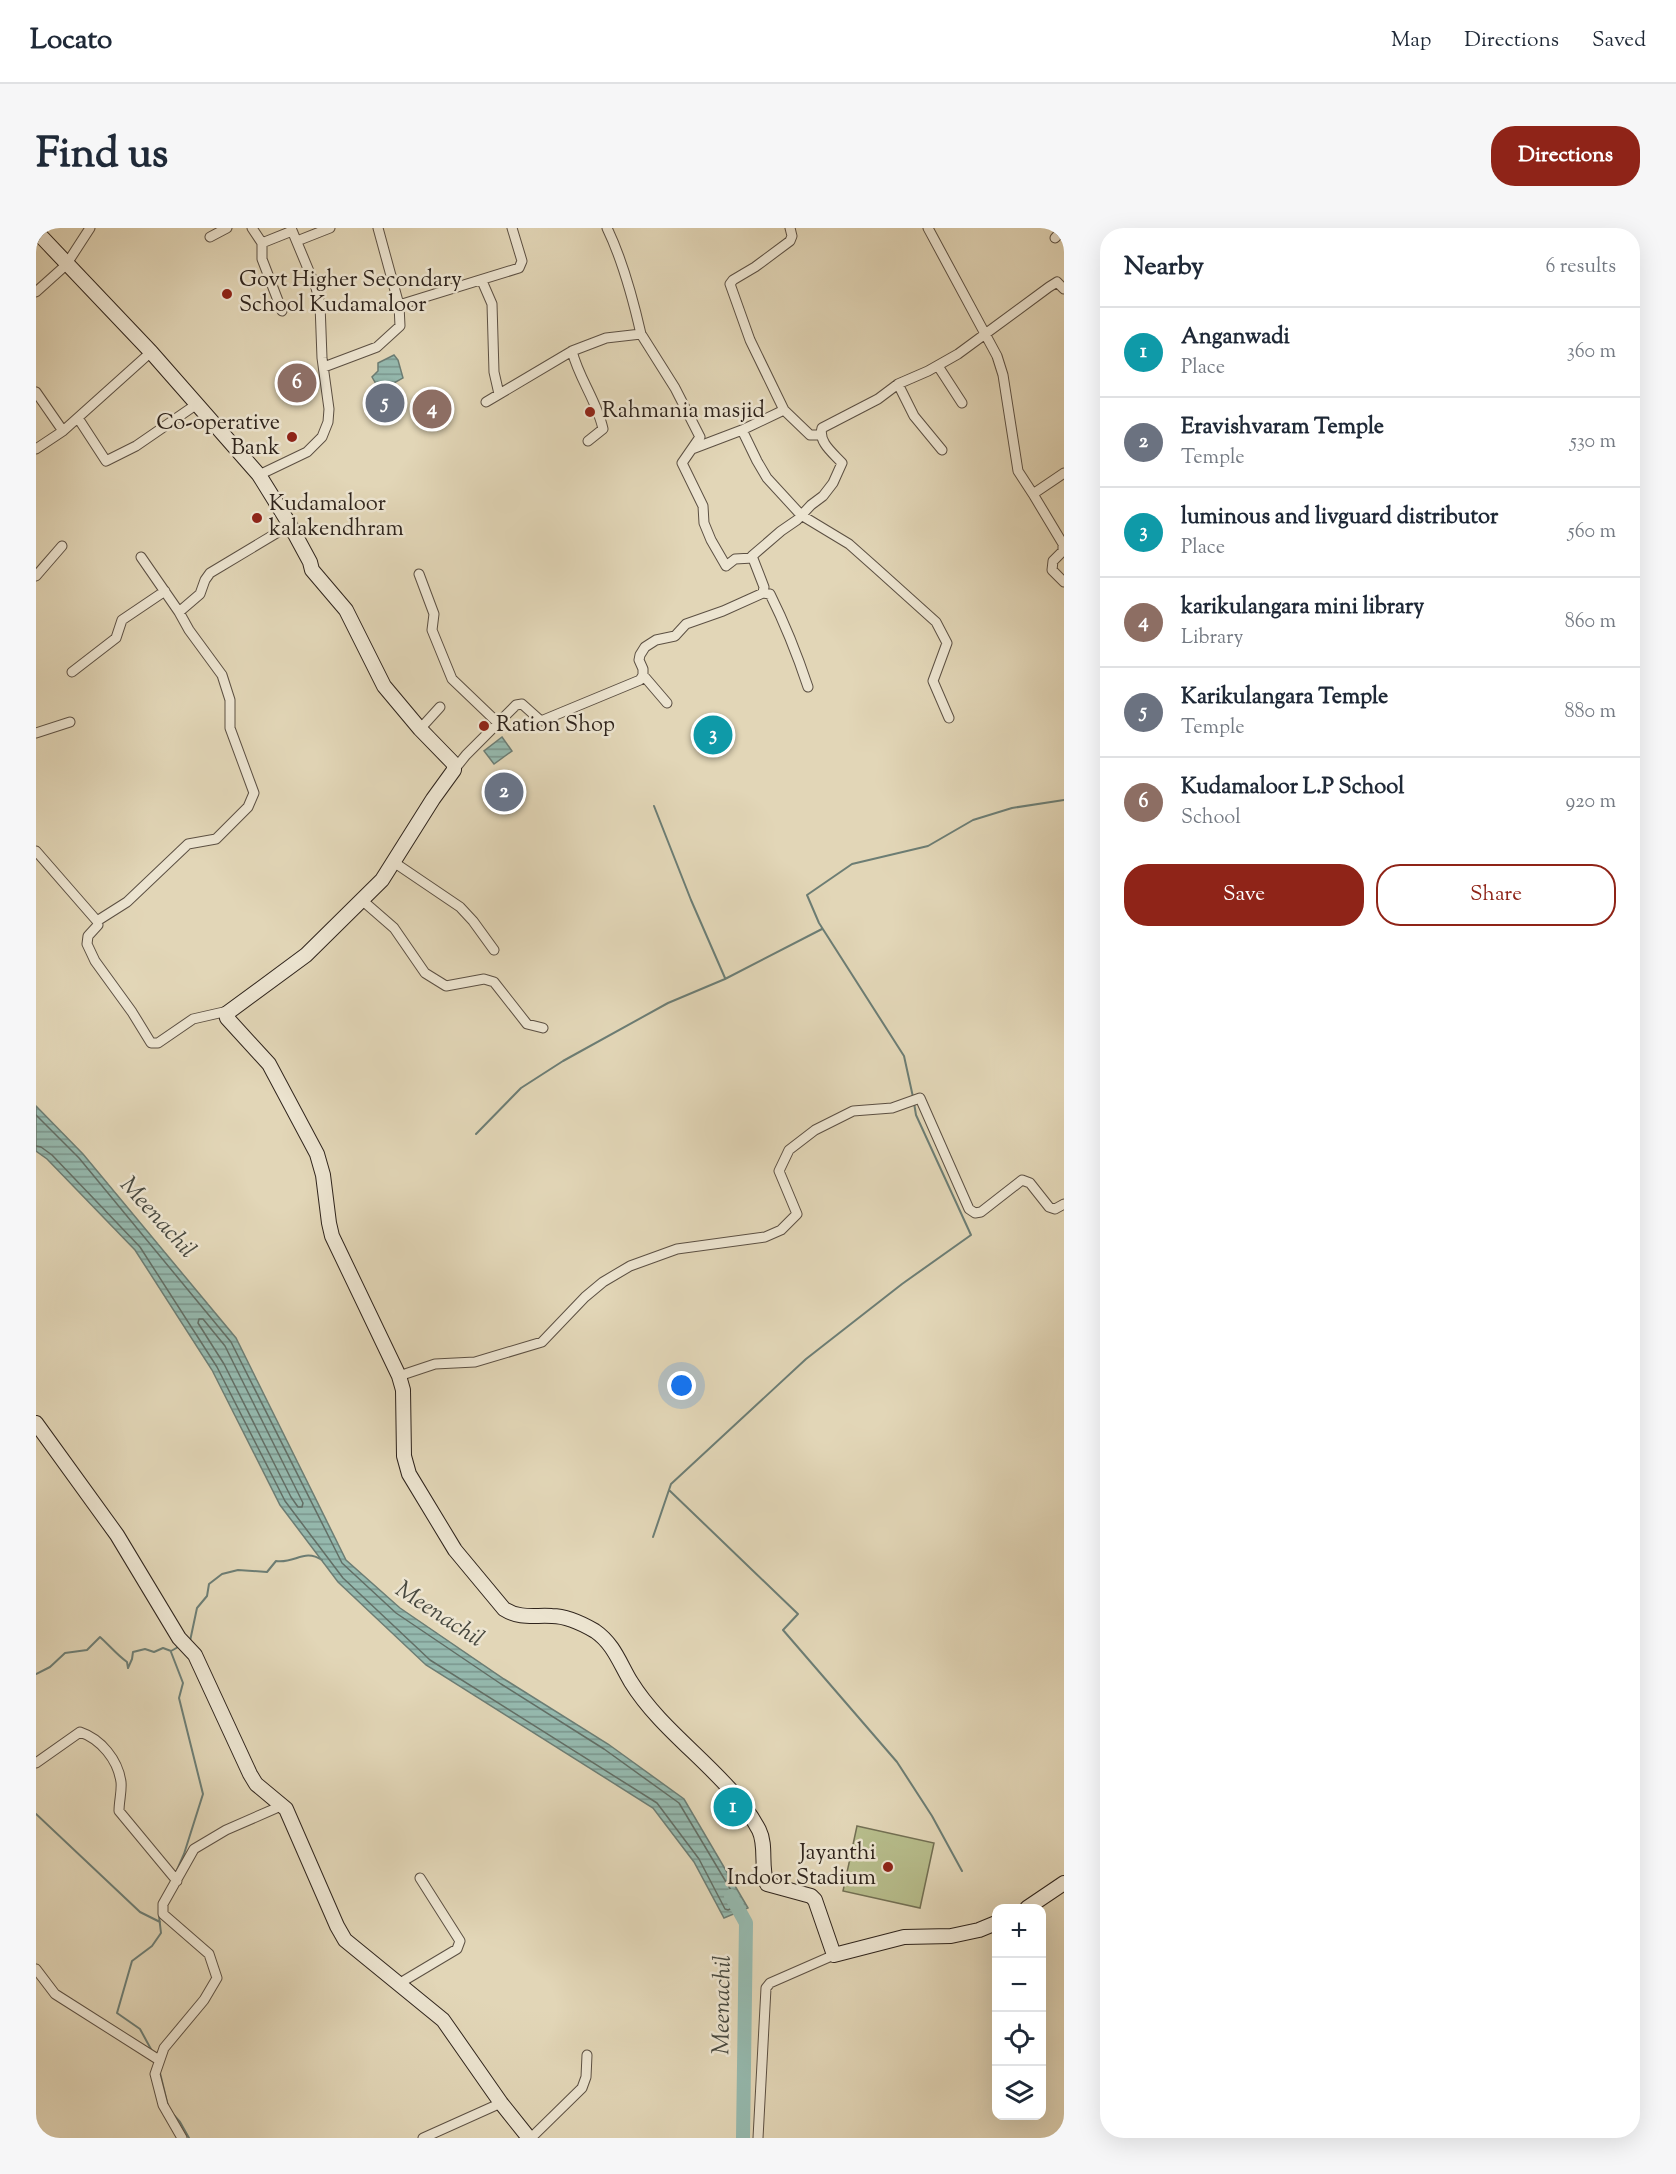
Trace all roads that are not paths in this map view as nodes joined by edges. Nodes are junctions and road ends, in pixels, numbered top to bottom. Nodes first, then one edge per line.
1 (90, 228) edge
2 (227, 228) edge
3 (252, 228) edge
4 (330, 228) edge
5 (378, 228) edge
6 (512, 228) edge
7 (607, 228) edge
8 (790, 228) edge
9 (928, 228) edge
10 (1064, 228) edge
11 (292, 230) edge
12 (36, 231) edge
13 (210, 237) dead end
14 (1055, 238) dead end
15 (297, 241) junction
16 (262, 243) junction
17 (66, 265) junction
18 (482, 281) junction
19 (1064, 289) edge
20 (36, 292) edge
21 (399, 305) junction
22 (282, 311) dead end
23 (641, 334) junction
24 (984, 336) junction
25 (572, 351) junction
26 (151, 352) junction
27 (938, 366) junction
28 (324, 367) junction
29 (898, 384) junction
30 (36, 393) edge
31 (499, 394) junction
32 (486, 402) dead end
33 (962, 403) dead end
34 (196, 404) junction
35 (784, 410) junction
36 (78, 418) junction
37 (742, 430) junction
38 (63, 431) junction
39 (820, 435) junction
40 (588, 441) dead end
41 (36, 449) edge
42 (692, 449) junction
43 (942, 450) dead end
44 (1064, 473) edge
45 (259, 476) junction
46 (1033, 494) junction
47 (801, 515) junction
48 (290, 525) junction
49 (62, 546) dead end
50 (141, 558) dead end
51 (753, 558) junction
52 (419, 574) dead end
53 (36, 576) edge
54 (1064, 582) edge
55 (165, 591) junction
56 (764, 593) junction
57 (179, 612) junction
58 (72, 672) dead end
59 (644, 675) junction
60 (808, 687) dead end
61 (667, 703) dead end
62 (440, 707) dead end
63 (949, 718) dead end
64 (70, 722) dead end
65 (498, 723) junction
66 (420, 729) junction
67 (36, 733) edge
68 (454, 770) junction
69 (36, 851) edge
70 (394, 863) junction
71 (363, 901) junction
72 (97, 921) junction
73 (494, 950) dead end
74 (228, 1011) junction
75 (543, 1028) dead end
76 (1064, 1204) edge
77 (399, 1376) junction
78 (36, 1423) edge
79 (36, 1763) edge
80 (281, 1806) junction
81 (420, 1878) dead end
82 (177, 1881) junction
83 (1064, 1882) edge
84 (1033, 1904) edge
85 (992, 1925) edge
86 (834, 1955) junction
87 (36, 1969) edge
88 (400, 1983) junction
89 (587, 2055) dead end
90 (159, 2060) junction
91 (501, 2103) junction
92 (182, 2138) edge
93 (423, 2138) edge
94 (530, 2138) edge
95 (758, 2138) edge

1 - 17 street
2 - 13 street
3 - 16 street
4 - 15 street
5 - 21 street
6 - 18 street
7 - 23 street
8 - 35 street
9 - 24 street
10 - 14 street
11 - 15 street
11 - 16 street
12 - 17 main road
15 - 28 street
16 - 22 street
17 - 20 street
17 - 26 main road
18 - 21 street
18 - 31 street
19 - 24 street
21 - 28 street
23 - 25 street
23 - 42 street
24 - 27 street
24 - 46 street
25 - 31 street
25 - 40 street
26 - 34 main road
26 - 36 street
27 - 29 street
27 - 33 street
28 - 45 street
29 - 39 street
29 - 43 street
30 - 38 street
31 - 32 street
34 - 36 street
34 - 45 main road
35 - 37 street
35 - 39 street
36 - 38 street
37 - 42 street
37 - 47 street
38 - 41 street
39 - 47 street
42 - 51 street
44 - 46 street
45 - 48 main road
46 - 54 street
47 - 51 street
47 - 63 street
48 - 57 street
48 - 66 main road
49 - 53 street
50 - 55 street
51 - 56 street
52 - 65 street
55 - 57 street
55 - 58 street
56 - 59 street
56 - 60 street
57 - 72 street
59 - 61 street
59 - 65 street
62 - 66 street
64 - 67 street
65 - 68 street
66 - 68 main road
68 - 70 main road
69 - 72 street
70 - 71 main road
70 - 73 street
71 - 74 main road
71 - 75 street
72 - 74 street
74 - 77 main road
76 - 77 street
77 - 86 main road
78 - 80 main road
79 - 82 street
80 - 82 street
80 - 88 main road
81 - 88 street
82 - 90 street
83 - 84 main road
85 - 86 main road
86 - 95 street
87 - 90 street
88 - 91 main road
89 - 94 street
90 - 92 street
91 - 93 street
91 - 94 main road

